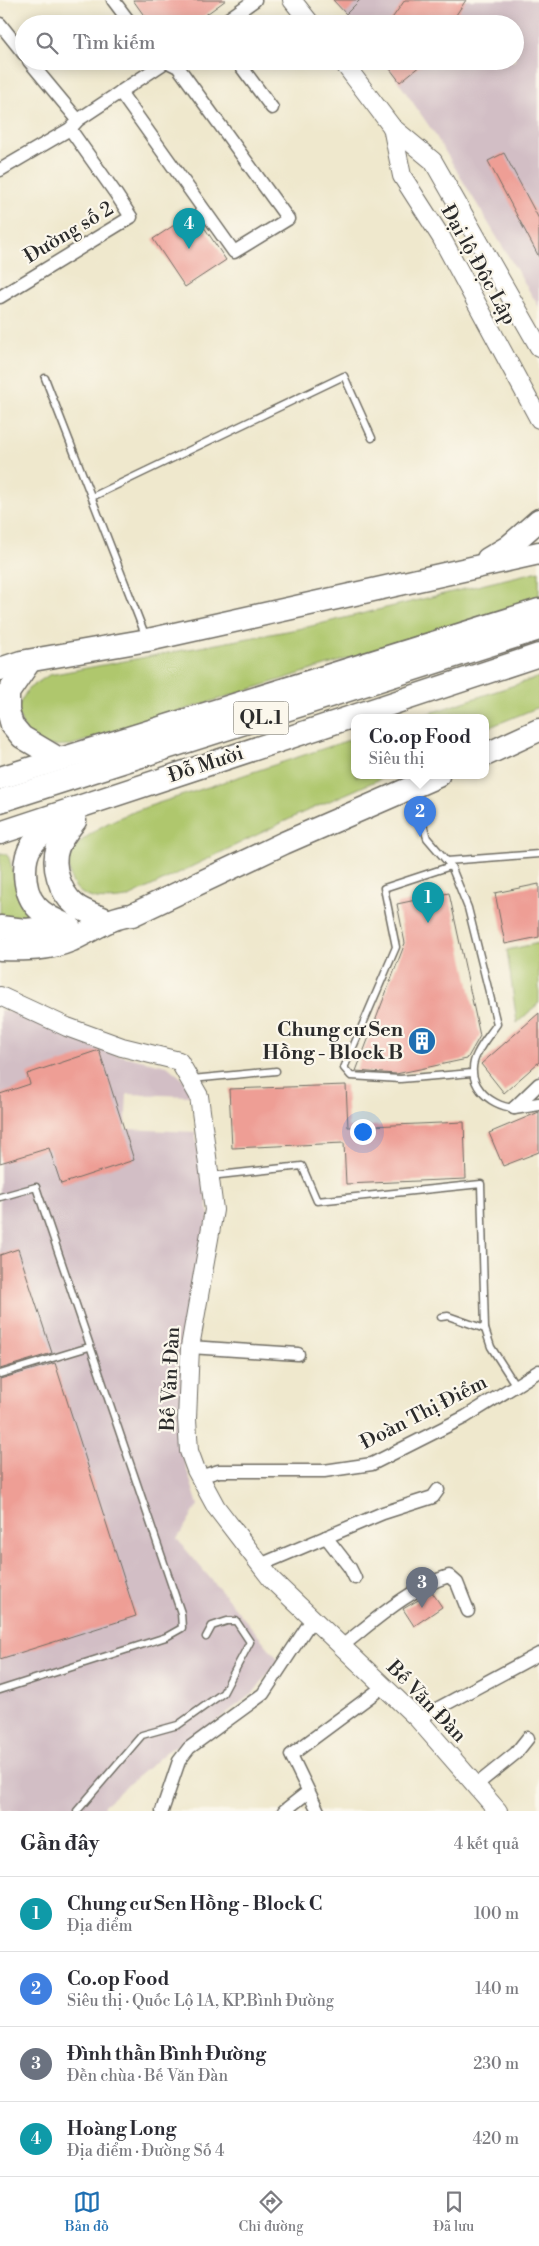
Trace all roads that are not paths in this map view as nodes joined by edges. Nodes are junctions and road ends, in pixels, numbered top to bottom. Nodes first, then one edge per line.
1 (113, 0) edge
2 (255, 0) edge
3 (292, 0) edge
4 (124, 15) edge
5 (234, 15) edge
6 (304, 15) edge
7 (0, 24) edge
8 (4, 38) edge
9 (15, 47) edge
10 (36, 70) edge
11 (153, 70) edge
12 (180, 70) edge
13 (244, 70) edge
14 (349, 70) edge
15 (120, 92) junction
16 (272, 108) dead end
17 (74, 125) junction
18 (392, 128) junction
19 (0, 170) edge
20 (0, 297) edge
21 (539, 347) edge
22 (46, 378) dead end
23 (539, 419) edge
24 (372, 438) dead end
25 (92, 497) junction
26 (539, 520) edge
27 (539, 553) edge
28 (473, 568) junction
29 (539, 610) edge
30 (539, 629) edge
31 (148, 640) junction
32 (462, 645) junction
33 (539, 655) edge
34 (30, 661) junction
35 (0, 668) edge
36 (539, 671) edge
37 (472, 685) junction
38 (383, 714) edge
39 (402, 714) edge
40 (539, 718) edge
41 (351, 724) edge
42 (539, 730) edge
43 (351, 731) edge
44 (489, 740) edge
45 (489, 753) edge
46 (60, 759) junction
47 (0, 762) edge
48 (24, 770) junction
49 (0, 778) edge
50 (425, 779) edge
51 (59, 782) junction
52 (412, 782) edge
53 (0, 801) edge
54 (82, 812) junction
55 (51, 829) junction
56 (0, 833) edge
57 (0, 846) edge
58 (539, 854) edge
59 (449, 864) junction
60 (114, 918) junction
61 (68, 926) junction
62 (0, 927) edge
63 (0, 949) edge
64 (0, 996) edge
65 (276, 1071) dead end
66 (472, 1074) junction
67 (190, 1080) junction
68 (539, 1084) edge
69 (539, 1104) edge
70 (514, 1108) junction
71 (209, 1176) junction
72 (0, 1197) edge
73 (441, 1317) dead end
74 (485, 1329) junction
75 (190, 1347) junction
76 (89, 1348) junction
77 (298, 1354) dead end
78 (539, 1371) edge
79 (0, 1374) edge
80 (516, 1386) junction
81 (199, 1477) junction
82 (438, 1490) dead end
83 (326, 1537) junction
84 (260, 1565) junction
85 (355, 1578) dead end
86 (468, 1611) dead end
87 (313, 1618) junction
88 (206, 1638) dead end
89 (342, 1646) junction
90 (539, 1654) edge
91 (384, 1686) junction
92 (0, 1690) edge
93 (418, 1719) junction
94 (528, 1738) dead end
95 (476, 1786) junction
96 (308, 1792) junction
97 (77, 1811) edge
98 (162, 1811) edge
99 (284, 1811) edge
100 (318, 1811) edge
101 (498, 1811) edge

1 - 4 street
2 - 5 street
3 - 6 street
7 - 8 street
8 - 9 street
10 - 17 street
11 - 15 street
12 - 15 street
13 - 16 street
14 - 18 street, Đại lộ Độc Lập
15 - 17 street
17 - 19 street
17 - 20 street, Đường số 2
18 - 21 street, Đại lộ Độc Lập
18 - 23 street, Đại lộ Độc Lập
22 - 25 lane
24 - 25 lane
25 - 31 lane
26 - 28 highway
27 - 28 highway
28 - 31 highway
29 - 32 highway, QL.1
30 - 32 highway, QL.1
31 - 34 highway
32 - 46 highway, QL.1
32 - 51 highway, Đỗ Mười / QL.1
33 - 37 highway, QL.1
34 - 35 highway
34 - 46 highway
36 - 37 highway, QL.1
37 - 38 highway, Đỗ Mười / QL.1
37 - 39 highway, QL.1
40 - 44 highway
41 - 54 highway, Đỗ Mười / QL.1
42 - 45 highway
43 - 54 highway, Đỗ Mười / QL.1
46 - 48 highway, QL.1
47 - 48 highway
48 - 49 highway, QL.1
48 - 51 highway
50 - 52 highway
51 - 53 highway, Đỗ Mười / QL.1
52 - 59 lane
52 - 60 highway
54 - 55 highway, Đỗ Mười / QL.1
54 - 56 highway, Đỗ Mười / QL.1
54 - 60 highway
55 - 57 highway, Đỗ Mười / QL.1
55 - 61 highway
58 - 59 lane
59 - 66 lane
59 - 66 lane
60 - 61 highway
60 - 63 highway
61 - 62 highway
64 - 67 street, Bế Văn Đàn
65 - 67 lane
66 - 70 lane
67 - 71 street, Bế Văn Đàn
68 - 70 street
69 - 70 street
71 - 74 lane
71 - 75 street, Bế Văn Đàn
72 - 76 lane
73 - 74 lane
74 - 80 lane
75 - 77 street
75 - 81 street, Bế Văn Đàn
76 - 79 lane
76 - 92 lane
78 - 80 street, Đoàn Thị Điểm
80 - 81 street, Đoàn Thị Điểm
81 - 84 street, Bế Văn Đàn
82 - 83 street
83 - 84 street
83 - 85 street
84 - 87 street, Bế Văn Đàn
86 - 89 street
87 - 89 street, Bế Văn Đàn
87 - 98 street
88 - 97 lane
89 - 91 street, Bế Văn Đàn
90 - 93 street
91 - 93 street, Bế Văn Đàn
91 - 96 street
93 - 95 street, Bế Văn Đàn
94 - 95 street
95 - 101 street, Bế Văn Đàn
96 - 99 street
96 - 100 street

